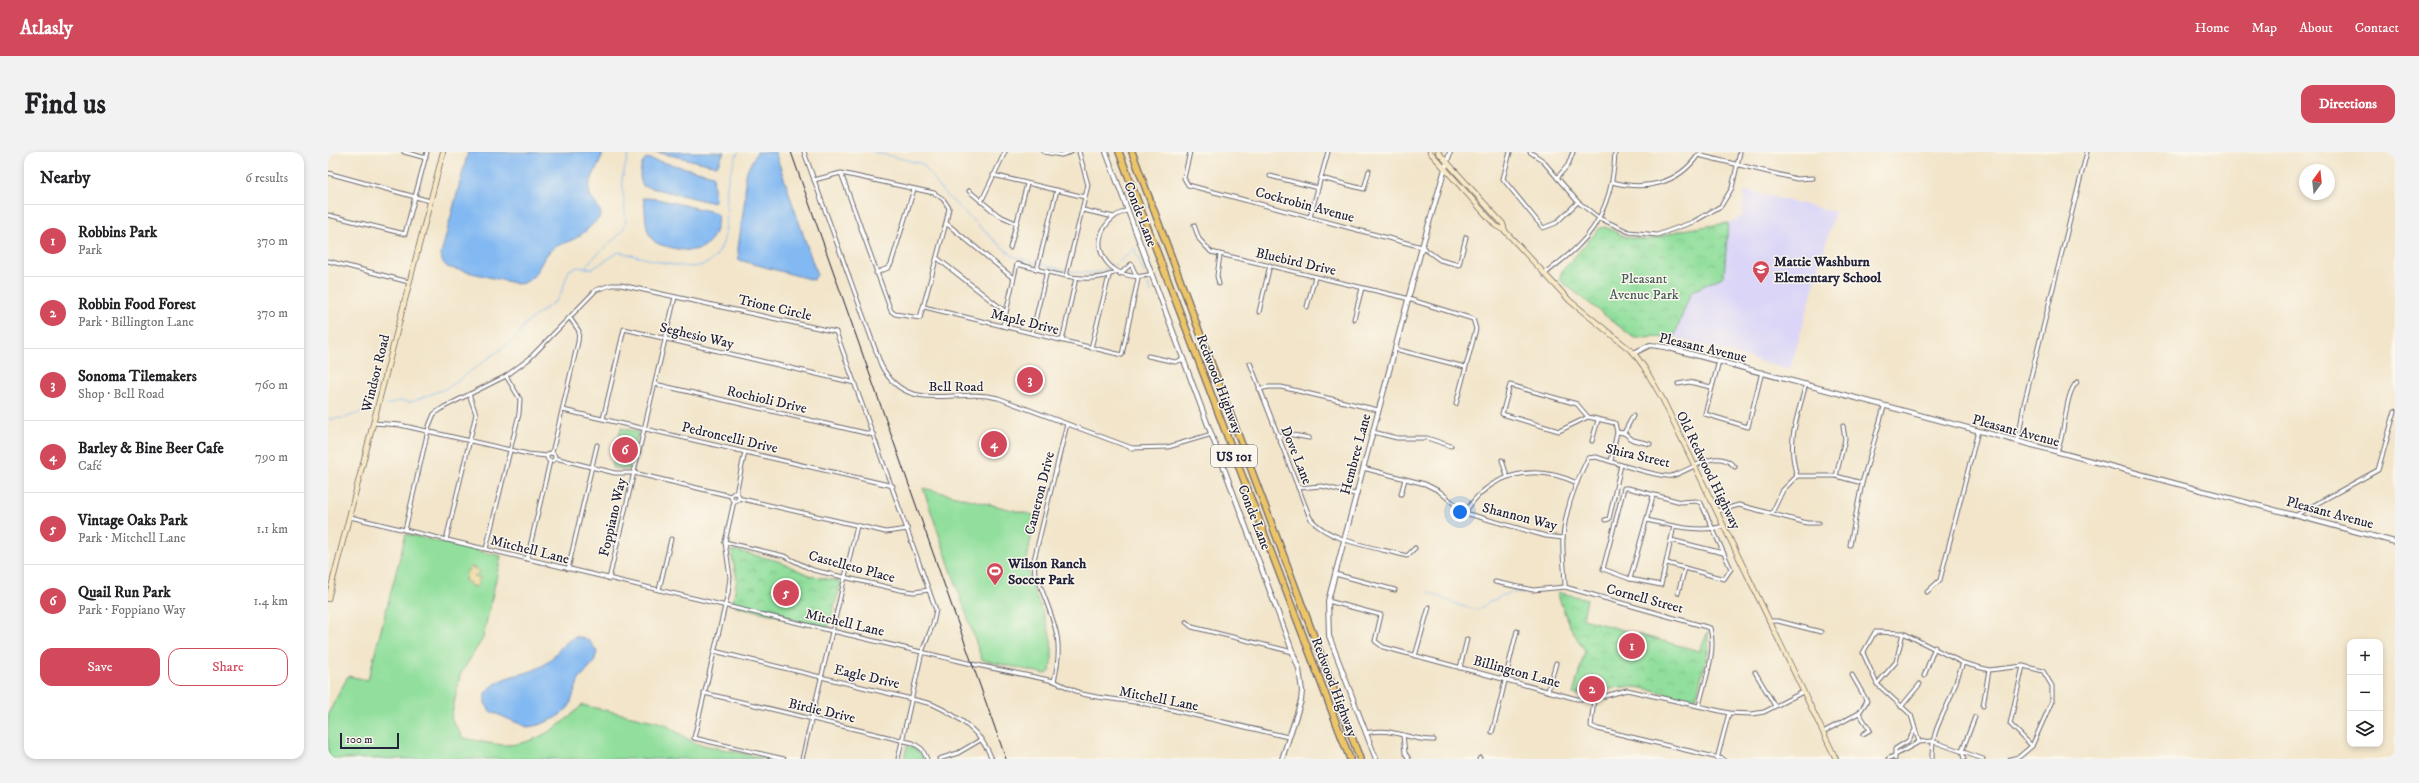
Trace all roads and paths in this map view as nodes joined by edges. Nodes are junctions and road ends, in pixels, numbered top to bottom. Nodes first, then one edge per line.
1 (404, 152) edge
2 (428, 152) edge
3 (443, 152) edge
4 (804, 152) edge
5 (1005, 152) edge
6 (1044, 152) edge
7 (1071, 152) edge
8 (1079, 152) edge
9 (1106, 152) edge
10 (1119, 152) edge
11 (1132, 152) edge
12 (1190, 152) edge
13 (1328, 152) edge
14 (1430, 152) edge
15 (1440, 152) edge
16 (1450, 152) edge
17 (1510, 152) edge
18 (1530, 152) edge
19 (1572, 152) edge
20 (1615, 152) edge
21 (1740, 152) edge
22 (2087, 152) edge
23 (426, 158) junction
24 (1447, 162) junction
25 (1737, 165) junction
26 (1445, 169) junction
27 (1369, 171) dead end
28 (328, 173) edge
29 (841, 173) junction
30 (993, 175) junction
31 (1270, 176) dead end
32 (1321, 178) junction
33 (1557, 178) junction
34 (1813, 178) dead end
35 (814, 180) junction
36 (1612, 182) junction
37 (1027, 184) junction
38 (1318, 188) junction
39 (914, 189) junction
40 (1057, 190) junction
41 (969, 191) dead end
42 (416, 197) junction
43 (1085, 197) junction
44 (432, 202) junction
45 (981, 202) junction
46 (1578, 202) junction
47 (1083, 210) junction
48 (1128, 210) junction
49 (328, 215) edge
50 (1114, 217) junction
51 (1310, 217) junction
52 (1599, 218) junction
53 (946, 223) junction
54 (1016, 223) junction
55 (1194, 225) dead end
56 (1505, 231) junction
57 (1466, 237) dead end
58 (1422, 247) junction
59 (1010, 248) dead end
60 (1220, 254) junction
61 (937, 258) junction
62 (328, 261) edge
63 (1270, 265) junction
64 (1037, 267) junction
65 (1047, 271) junction
66 (1114, 271) junction
67 (876, 273) junction
68 (1067, 274) junction
69 (1120, 274) junction
70 (1149, 275) junction
71 (1544, 275) junction
72 (1109, 276) junction
73 (1315, 277) junction
74 (1014, 278) junction
75 (1076, 278) junction
76 (1138, 278) junction
77 (409, 282) junction
78 (1219, 284) dead end
79 (1362, 288) junction
80 (675, 297) junction
81 (1408, 299) junction
82 (1307, 307) dead end
83 (924, 308) junction
84 (1006, 312) junction
85 (1258, 312) dead end
86 (570, 318) junction
87 (1354, 319) dead end
88 (1003, 326) junction
89 (1032, 333) junction
90 (666, 339) junction
91 (1062, 341) junction
92 (1091, 348) junction
93 (1395, 349) junction
94 (1634, 353) junction
95 (1148, 356) dead end
96 (1184, 359) junction
97 (1719, 361) junction
98 (1250, 363) dead end
99 (1465, 367) junction
100 (1762, 372) junction
101 (506, 376) junction
102 (2077, 382) dead end
103 (855, 383) junction
104 (655, 384) junction
105 (1678, 384) dead end
106 (1806, 384) junction
107 (1711, 388) junction
108 (1259, 389) junction
109 (469, 394) junction
110 (1456, 404) dead end
111 (1884, 407) junction
112 (563, 410) junction
113 (1378, 410) junction
114 (2395, 411) edge
115 (1632, 416) dead end
116 (1588, 417) junction
117 (603, 419) junction
118 (1598, 420) junction
119 (374, 423) junction
120 (1067, 424) junction
121 (1843, 426) dead end
122 (644, 428) junction
123 (428, 431) junction
124 (1978, 431) junction
125 (1373, 432) junction
126 (1617, 432) junction
127 (1624, 432) junction
128 (874, 434) junction
129 (1212, 434) junction
130 (1277, 436) junction
131 (1309, 438) dead end
132 (469, 440) junction
133 (1592, 440) dead end
134 (2018, 441) junction
135 (1650, 444) dead end
136 (597, 445) dead end
137 (1451, 446) dead end
138 (510, 450) junction
139 (745, 452) junction
140 (2057, 452) junction
141 (552, 453) junction
142 (547, 456) junction
143 (555, 458) junction
144 (1502, 460) dead end
145 (550, 461) junction
146 (1611, 461) junction
147 (1621, 465) junction
148 (592, 467) junction
149 (1695, 467) junction
150 (1363, 468) junction
151 (1735, 468) dead end
152 (634, 474) junction
153 (1507, 476) junction
154 (1797, 476) junction
155 (1836, 476) junction
156 (1405, 479) junction
157 (1577, 483) junction
158 (1862, 483) junction
159 (893, 486) junction
160 (1298, 488) junction
161 (736, 493) junction
162 (1355, 494) junction
163 (1401, 494) dead end
164 (731, 496) junction
165 (1653, 496) junction
166 (738, 498) junction
167 (734, 501) junction
168 (1717, 511) junction
169 (1465, 513) junction
170 (1772, 514) junction
171 (2298, 514) junction
172 (350, 517) junction
173 (1605, 520) dead end
174 (1648, 520) junction
175 (1819, 523) dead end
176 (857, 526) junction
177 (1674, 526) junction
178 (1724, 526) junction
179 (1714, 529) junction
180 (405, 530) junction
181 (908, 530) junction
182 (1343, 538) junction
183 (1563, 538) junction
184 (671, 539) dead end
185 (446, 540) junction
186 (1671, 540) junction
187 (725, 542) junction
188 (2395, 542) edge
189 (1850, 545) dead end
190 (1415, 548) dead end
191 (486, 549) junction
192 (1722, 553) junction
193 (527, 559) junction
194 (1667, 563) junction
195 (1685, 568) junction
196 (568, 569) junction
197 (1334, 574) junction
198 (845, 577) junction
199 (609, 578) junction
200 (1630, 579) junction
201 (1495, 582) dead end
202 (1565, 587) junction
203 (659, 590) junction
204 (929, 590) junction
205 (1395, 590) dead end
206 (1927, 592) dead end
207 (1678, 593) dead end
208 (328, 599) edge
209 (1328, 601) junction
210 (725, 606) junction
211 (1428, 607) dead end
212 (1769, 621) junction
213 (1186, 622) dead end
214 (832, 631) junction
215 (1517, 631) dead end
216 (1821, 632) dead end
217 (1903, 633) junction
218 (1468, 639) dead end
219 (1935, 647) junction
220 (714, 651) junction
221 (922, 652) junction
222 (1293, 652) junction
223 (1415, 656) junction
224 (1556, 663) dead end
225 (1963, 663) junction
226 (2023, 666) junction
227 (1460, 668) junction
228 (1989, 670) junction
229 (1755, 672) dead end
230 (1852, 675) dead end
231 (822, 676) junction
232 (1924, 676) dead end
233 (1505, 680) junction
234 (1054, 681) junction
235 (1877, 684) junction
236 (1920, 684) dead end
237 (1548, 691) junction
238 (1803, 692) junction
239 (704, 693) junction
240 (912, 698) junction
241 (1594, 699) junction
242 (1698, 706) junction
243 (1775, 706) junction
244 (1983, 706) dead end
245 (1901, 707) junction
246 (1728, 713) junction
247 (1859, 713) junction
248 (1975, 718) dead end
249 (812, 719) junction
250 (1915, 730) junction
251 (1492, 732) dead end
252 (1823, 732) junction
253 (1366, 733) junction
254 (1863, 734) dead end
255 (1403, 735) junction
256 (1288, 737) junction
257 (982, 739) junction
258 (902, 740) junction
259 (1434, 740) dead end
260 (1932, 741) junction
261 (1919, 742) junction
262 (2032, 746) junction
263 (1962, 751) junction
264 (1717, 758) edge
265 (1894, 758) edge
266 (784, 759) edge
267 (802, 759) edge
268 (898, 759) edge
269 (927, 759) edge
270 (939, 759) edge
271 (992, 759) edge
272 (1282, 759) edge
273 (1350, 759) edge
274 (1360, 759) edge
275 (1376, 759) edge
276 (1409, 759) edge
277 (1723, 759) edge
278 (1836, 759) edge
279 (1888, 759) edge
280 (1932, 759) edge
281 (1964, 759) edge
282 (1983, 759) edge
283 (2010, 759) edge

1 - 23 street
2 - 23 street
3 - 44 main road, Windsor Road
4 - 35 street, Bell Road
5 - 30 street
6 - 7 street
8 - 43 street
9 - 48 street, Conde Lane
10 - 273 highway, Redwood Highway / US 101
11 - 274 highway, Redwood Highway / US 101
12 - 51 street, Cockrobin Avenue
13 - 32 street
14 - 26 main road, Old Redwood Highway
15 - 24 main road, Old Redwood Highway
16 - 24 street, Hembree Lane
17 - 46 street
18 - 33 street
19 - 33 street
20 - 36 street
21 - 25 street
22 - 134 street
23 - 42 street
24 - 26 street, Hembree Lane
24 - 56 main road, Old Redwood Highway
25 - 34 street
25 - 36 street
25 - 52 street
26 - 56 main road, Old Redwood Highway
26 - 58 street, Hembree Lane
27 - 32 street
28 - 42 street
29 - 35 street
29 - 39 street
29 - 67 street
30 - 37 street
30 - 45 street
31 - 38 street
32 - 38 street
33 - 46 street
35 - 120 street, Bell Road
36 - 52 street
37 - 40 street
37 - 54 street
38 - 51 street
39 - 53 street
39 - 67 street
40 - 43 street
40 - 64 street
41 - 45 street
42 - 44 street
42 - 49 street
43 - 47 street
44 - 77 main road, Windsor Road
45 - 54 street
46 - 52 street
47 - 50 street
47 - 68 street
48 - 50 street
48 - 70 street, Conde Lane
50 - 66 street
51 - 58 street, Cockrobin Avenue
52 - 71 street
53 - 61 street
53 - 74 street
54 - 59 street
55 - 60 street, Bluebird Drive
56 - 71 main road, Old Redwood Highway
57 - 58 street
58 - 81 street, Hembree Lane
60 - 63 street, Bluebird Drive
60 - 78 street
61 - 83 street
61 - 84 street
62 - 77 street
63 - 73 street, Bluebird Drive
63 - 85 street
64 - 65 street
64 - 74 street
65 - 68 street
65 - 89 street
66 - 69 street
66 - 72 street
67 - 83 street
68 - 75 street
69 - 76 street
69 - 76 street
70 - 76 street
70 - 96 street, Conde Lane
71 - 94 main road, Old Redwood Highway
72 - 75 street
72 - 92 street
73 - 79 street, Bluebird Drive
73 - 82 street
74 - 84 street
75 - 91 street
76 - 92 street, Maple Drive
77 - 119 main road, Windsor Road
79 - 81 street, Bluebird Drive
79 - 87 street
80 - 86 street, Trione Circle
80 - 90 street, Foppiano Way
80 - 103 street, Trione Circle
81 - 93 street, Hembree Lane
81 - 99 street, Bluebird Drive
83 - 88 street, Maple Drive
84 - 88 street
86 - 101 street, Trione Circle
86 - 112 street
88 - 89 street, Maple Drive
89 - 91 street, Maple Drive
90 - 103 street, Seghesio Way
90 - 104 street, Foppiano Way
90 - 117 street, Seghesio Way
91 - 92 street, Maple Drive
93 - 99 street
93 - 113 street, Hembree Lane
94 - 97 street, Pleasant Avenue
94 - 149 main road, Old Redwood Highway
95 - 96 street
96 - 129 street, Conde Lane
97 - 100 street, Pleasant Avenue
97 - 107 street
98 - 108 street, Dove Lane
99 - 110 street
100 - 106 street, Pleasant Avenue
100 - 107 street
101 - 109 street, Trione Circle
101 - 138 street
102 - 140 street
103 - 128 street, Trione Circle
104 - 122 street, Foppiano Way
104 - 128 street, Rochioli Drive
105 - 107 street
106 - 111 street, Pleasant Avenue
106 - 154 street
108 - 113 street
108 - 130 street, Dove Lane
109 - 123 street, Trione Circle
109 - 132 street
111 - 124 street, Pleasant Avenue
111 - 158 street
112 - 117 street, Pedroncelli Drive
112 - 141 street
113 - 125 street, Hembree Lane
114 - 171 street
115 - 127 street
116 - 116 street
116 - 118 street
117 - 122 street, Pedroncelli Drive
118 - 126 street
118 - 133 street
119 - 123 street
119 - 172 main road, Windsor Road
120 - 129 street, Bell Road
120 - 234 street, Cameron Drive
121 - 155 street
122 - 139 street, Pedroncelli Drive
122 - 152 street, Foppiano Way
123 - 132 street
123 - 180 street, Trione Circle
124 - 134 street, Pleasant Avenue
124 - 206 street
125 - 137 street
125 - 150 street, Hembree Lane
126 - 127 street
126 - 146 street
127 - 135 street
128 - 159 street, Trione Circle
129 - 222 street, Conde Lane
130 - 131 street
130 - 160 street, Dove Lane
132 - 138 street
132 - 185 street
134 - 140 street, Pleasant Avenue
136 - 148 street
138 - 142 street
138 - 191 street
139 - 159 street, Pedroncelli Drive
139 - 161 street
140 - 171 street, Pleasant Avenue
141 - 142 street
141 - 143 street
142 - 145 street
143 - 145 street
143 - 148 street
144 - 153 street
145 - 193 street
146 - 147 street, Shira Street
146 - 157 street, Shira Street
147 - 149 street, Shira Street
147 - 173 street
148 - 152 street
148 - 196 street
149 - 151 street, Shira Street
149 - 168 main road, Old Redwood Highway
150 - 156 street, Shannon Way
150 - 162 street, Hembree Lane
152 - 164 street
152 - 199 street, Foppiano Way
153 - 157 street
153 - 169 street
154 - 155 street
154 - 170 street
155 - 158 street
156 - 163 street
156 - 169 street, Shannon Way
157 - 183 street, Shira Street
158 - 189 street
159 - 181 street, Trione Circle
160 - 162 street
160 - 182 street, Dove Lane
161 - 164 street
161 - 166 street
162 - 182 street, Hembree Lane
164 - 167 street
165 - 174 street
165 - 179 street
165 - 200 street
166 - 167 street
166 - 176 street
167 - 187 street
168 - 170 street
168 - 178 main road, Old Redwood Highway
169 - 183 street, Shannon Way
170 - 175 street
171 - 188 street, Pleasant Avenue
172 - 180 street, Mitchell Lane
172 - 208 main road, Windsor Road
174 - 177 street
174 - 200 street
176 - 181 street
176 - 198 street
177 - 179 street
177 - 186 street
178 - 179 street
178 - 212 main road, Old Redwood Highway
179 - 192 street
180 - 185 street, Mitchell Lane
181 - 204 street, Trione Circle
182 - 190 street
182 - 197 street, Hembree Lane
183 - 202 street, Shira Street
184 - 203 street
185 - 191 street, Mitchell Lane
186 - 192 street
186 - 194 street
187 - 198 street, Castelleto Place
187 - 210 street
191 - 193 street, Mitchell Lane
192 - 195 street
193 - 196 street, Mitchell Lane
194 - 195 street
194 - 200 street
195 - 207 street
196 - 199 street, Mitchell Lane
197 - 205 street
197 - 209 street, Hembree Lane
198 - 204 street, Castelleto Place
198 - 214 street
199 - 203 street, Mitchell Lane
201 - 202 street, Cornell Street
202 - 242 street, Cornell Street
203 - 210 street, Mitchell Lane
204 - 221 street, Trione Circle
209 - 223 street, Billington Lane
209 - 253 street, Hembree Lane
210 - 214 street, Mitchell Lane
210 - 220 street
211 - 223 street
212 - 216 street
212 - 238 main road, Old Redwood Highway
213 - 222 street
214 - 221 street, Mitchell Lane
214 - 231 street
215 - 233 street
217 - 219 street
217 - 235 street
217 - 235 street
218 - 227 street
219 - 225 street
219 - 232 street
220 - 231 street, Eagle Drive
220 - 239 street
221 - 234 street, Mitchell Lane
221 - 240 street, Trione Circle
222 - 256 street, Conde Lane
223 - 227 street, Billington Lane
224 - 237 street
225 - 228 street
225 - 260 street
226 - 228 street
226 - 262 street
226 - 262 street
227 - 233 street, Billington Lane
228 - 244 street
229 - 243 street
230 - 247 street
231 - 240 street, Eagle Drive
231 - 249 street
233 - 237 street, Billington Lane
233 - 251 street
234 - 256 street, Mitchell Lane
235 - 245 street
236 - 245 street
237 - 241 street, Billington Lane
238 - 243 street, Billington Lane
238 - 252 main road, Old Redwood Highway
239 - 249 street, Birdie Drive
239 - 266 street
240 - 257 street, Eagle Drive
240 - 258 street, Trione Circle
241 - 242 street, Billington Lane
241 - 264 street
242 - 246 street, Billington Lane
243 - 246 street, Billington Lane
245 - 250 street
246 - 264 street
247 - 252 street
247 - 254 street
248 - 263 street
249 - 258 street, Birdie Drive
249 - 267 street
250 - 261 street
250 - 265 street
252 - 278 main road, Old Redwood Highway
253 - 255 street
253 - 275 street, Hembree Lane
255 - 259 street
255 - 276 street
256 - 272 street, Conde Lane
257 - 270 street
257 - 271 street, Eagle Drive
258 - 268 street, Trione Circle
258 - 269 street, Birdie Drive
260 - 261 street
260 - 263 street
260 - 280 street
261 - 265 street
262 - 283 street
263 - 281 street
263 - 282 street
264 - 277 street
265 - 279 street

